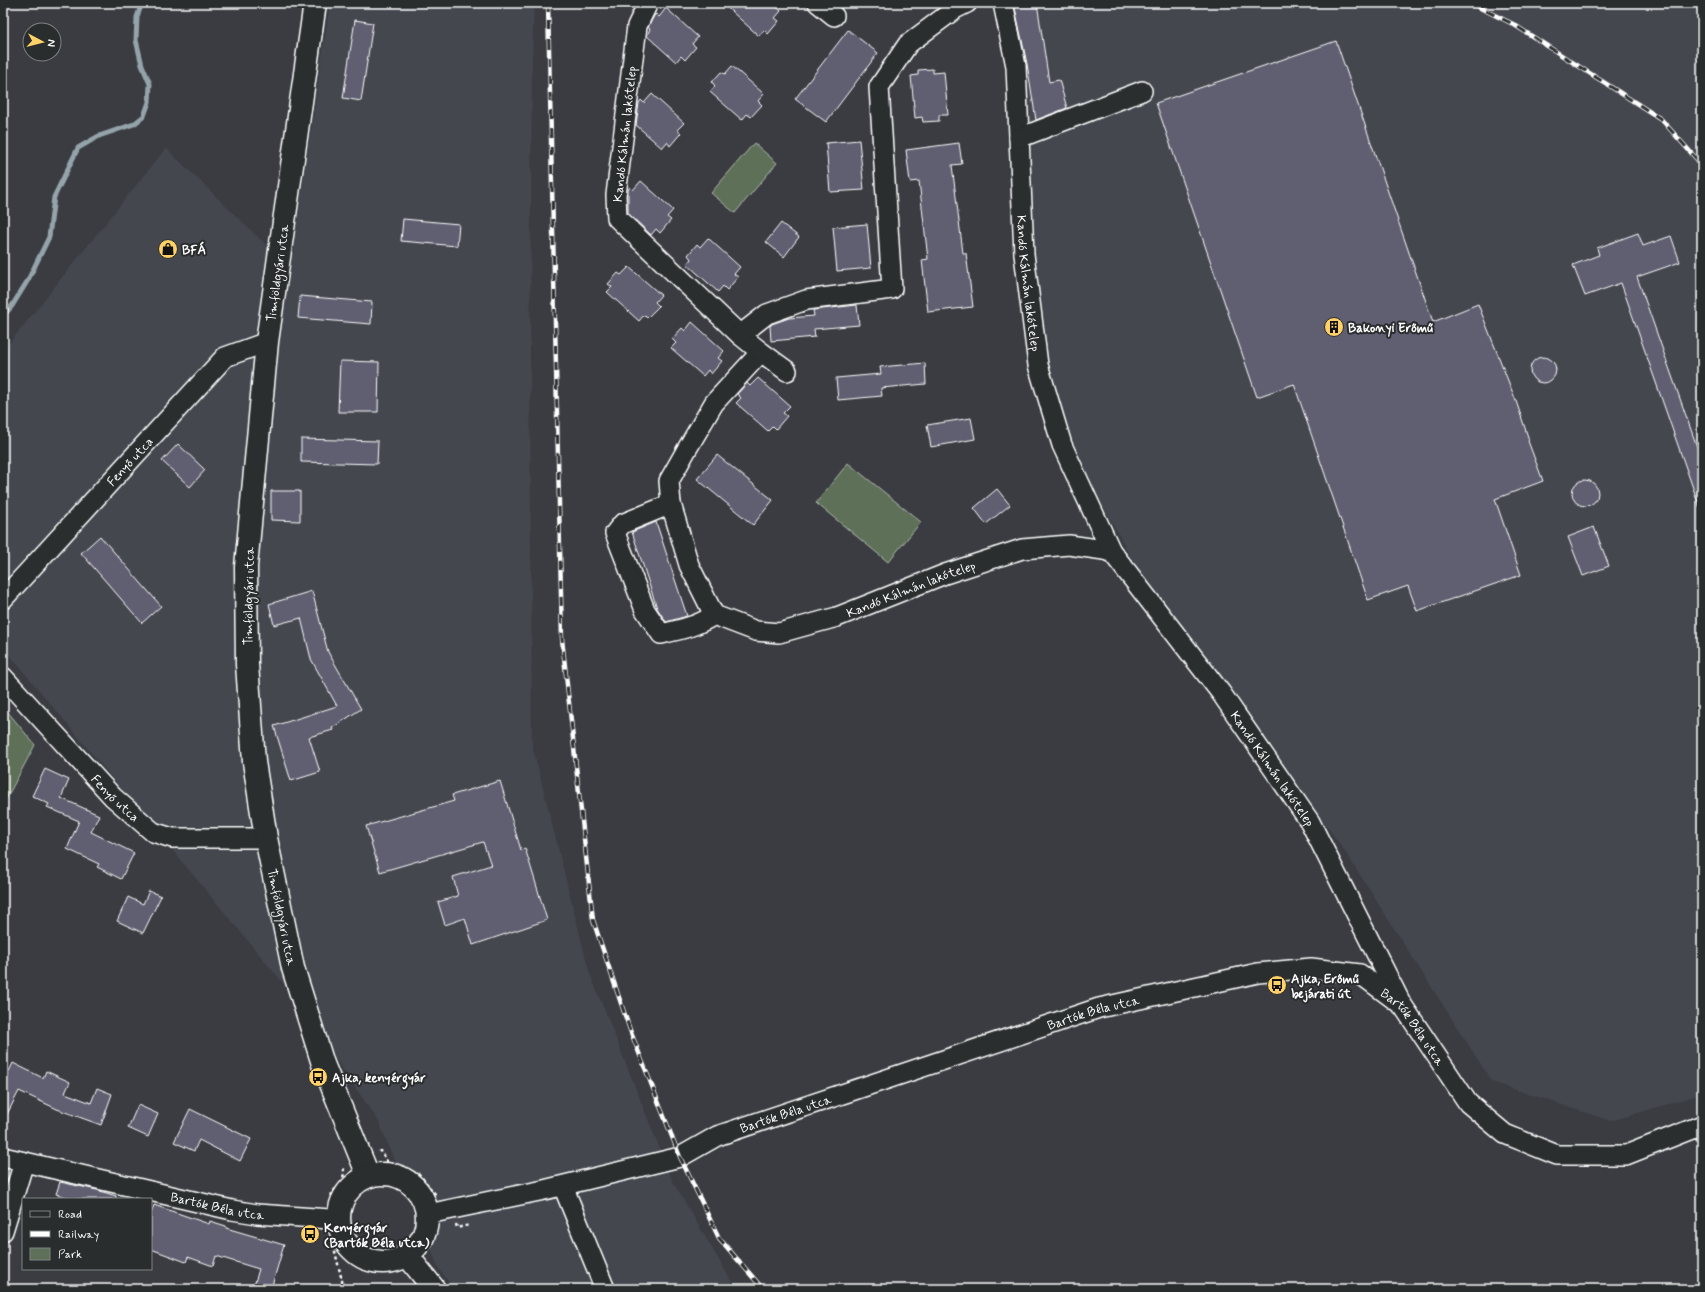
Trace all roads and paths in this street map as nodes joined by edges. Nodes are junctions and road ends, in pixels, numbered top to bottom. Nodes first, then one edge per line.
1 (315, 3) edge
2 (648, 3) edge
3 (818, 3) edge
4 (967, 3) edge
5 (1003, 3) edge
6 (834, 16) dead end
7 (1142, 91) dead end
8 (1019, 138) junction
9 (740, 335) junction
10 (267, 342) junction
11 (761, 352) junction
12 (787, 371) dead end
13 (671, 504) junction
14 (1111, 551) junction
15 (3, 598) edge
16 (714, 615) junction
17 (3, 677) edge
18 (266, 838) junction
19 (1403, 1006) junction
20 (1702, 1125) edge
21 (3, 1157) edge
22 (24, 1162) junction
23 (344, 1166) dead end
24 (368, 1176) junction
25 (562, 1186) junction
26 (428, 1214) junction
27 (335, 1221) junction
28 (3, 1231) edge
29 (407, 1255) junction
30 (344, 1289) edge
31 (434, 1289) edge
32 (605, 1289) edge

1 - 10 main road, Timföldgyári utca
2 - 9 street, Kandó Kálmán lakótelep
3 - 6 street
4 - 9 street
5 - 8 street, Kandó Kálmán lakótelep
7 - 8 street
8 - 14 street, Kandó Kálmán lakótelep
9 - 11 street, Kandó Kálmán lakótelep
10 - 15 street, Fenyő utca
10 - 18 main road, Timföldgyári utca
11 - 12 street, Kandó Kálmán lakótelep
11 - 13 street
13 - 16 street
13 - 16 street
14 - 16 street, Kandó Kálmán lakótelep
14 - 19 street, Kandó Kálmán lakótelep
17 - 18 street, Fenyő utca
18 - 24 main road, Timföldgyári utca
19 - 20 street, Bartók Béla utca
19 - 25 street, Bartók Béla utca
21 - 22 street, Bartók Béla utca
22 - 27 street, Bartók Béla utca
22 - 28 street
23 - 27 path
24 - 26 main road
24 - 27 main road
25 - 26 street, Bartók Béla utca
25 - 32 street
26 - 29 main road
27 - 29 main road
27 - 30 path
29 - 31 main road

